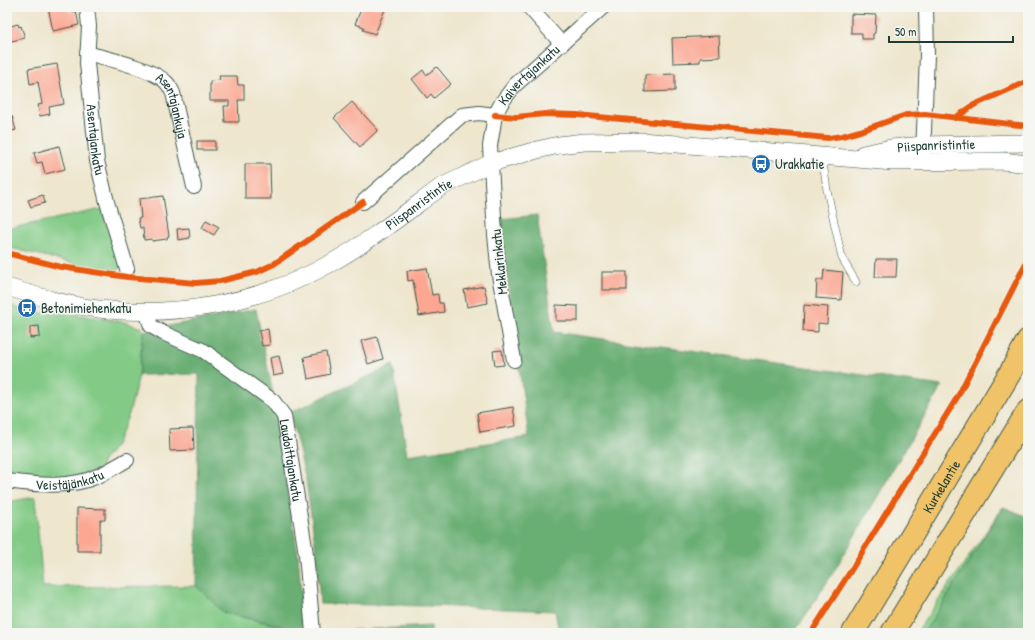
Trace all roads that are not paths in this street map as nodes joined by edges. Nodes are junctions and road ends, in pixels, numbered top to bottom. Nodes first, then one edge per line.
1 (88, 7) edge
2 (529, 7) edge
3 (603, 7) edge
4 (926, 7) edge
5 (562, 44) junction
6 (87, 53) junction
7 (495, 115) junction
8 (1028, 143) edge
9 (924, 145) junction
10 (822, 156) junction
11 (846, 158) junction
12 (922, 162) junction
13 (491, 163) junction
14 (1028, 164) edge
15 (194, 187) dead end
16 (363, 202) dead end
17 (127, 269) dead end
18 (856, 282) dead end
19 (7, 287) edge
20 (146, 312) junction
21 (1028, 340) edge
22 (514, 360) dead end
23 (1028, 411) edge
24 (127, 460) dead end
25 (7, 481) edge
26 (313, 633) edge
27 (853, 633) edge
28 (892, 633) edge

1 - 6 street, Asentajankatu
2 - 5 street
3 - 5 street, Kaivertajankatu
4 - 9 street
5 - 7 street, Kaivertajankatu
6 - 15 street, Asentajankuja
6 - 17 street, Asentajankatu
7 - 13 street, Kaivertajankatu
7 - 16 street
8 - 9 street, Piispanristintie
9 - 11 street, Piispanristintie
9 - 12 street
10 - 11 street, Piispanristintie
10 - 13 street, Piispanristintie
10 - 18 lane
11 - 12 street, Piispanristintie
12 - 14 street, Piispanristintie
13 - 20 street, Piispanristintie
13 - 22 street, Meklarinkatu
19 - 20 street, Piispanristintie
20 - 26 street, Laudoittajankatu
21 - 27 highway, Kurkelantie
23 - 28 highway
24 - 25 street, Veistäjänkatu

